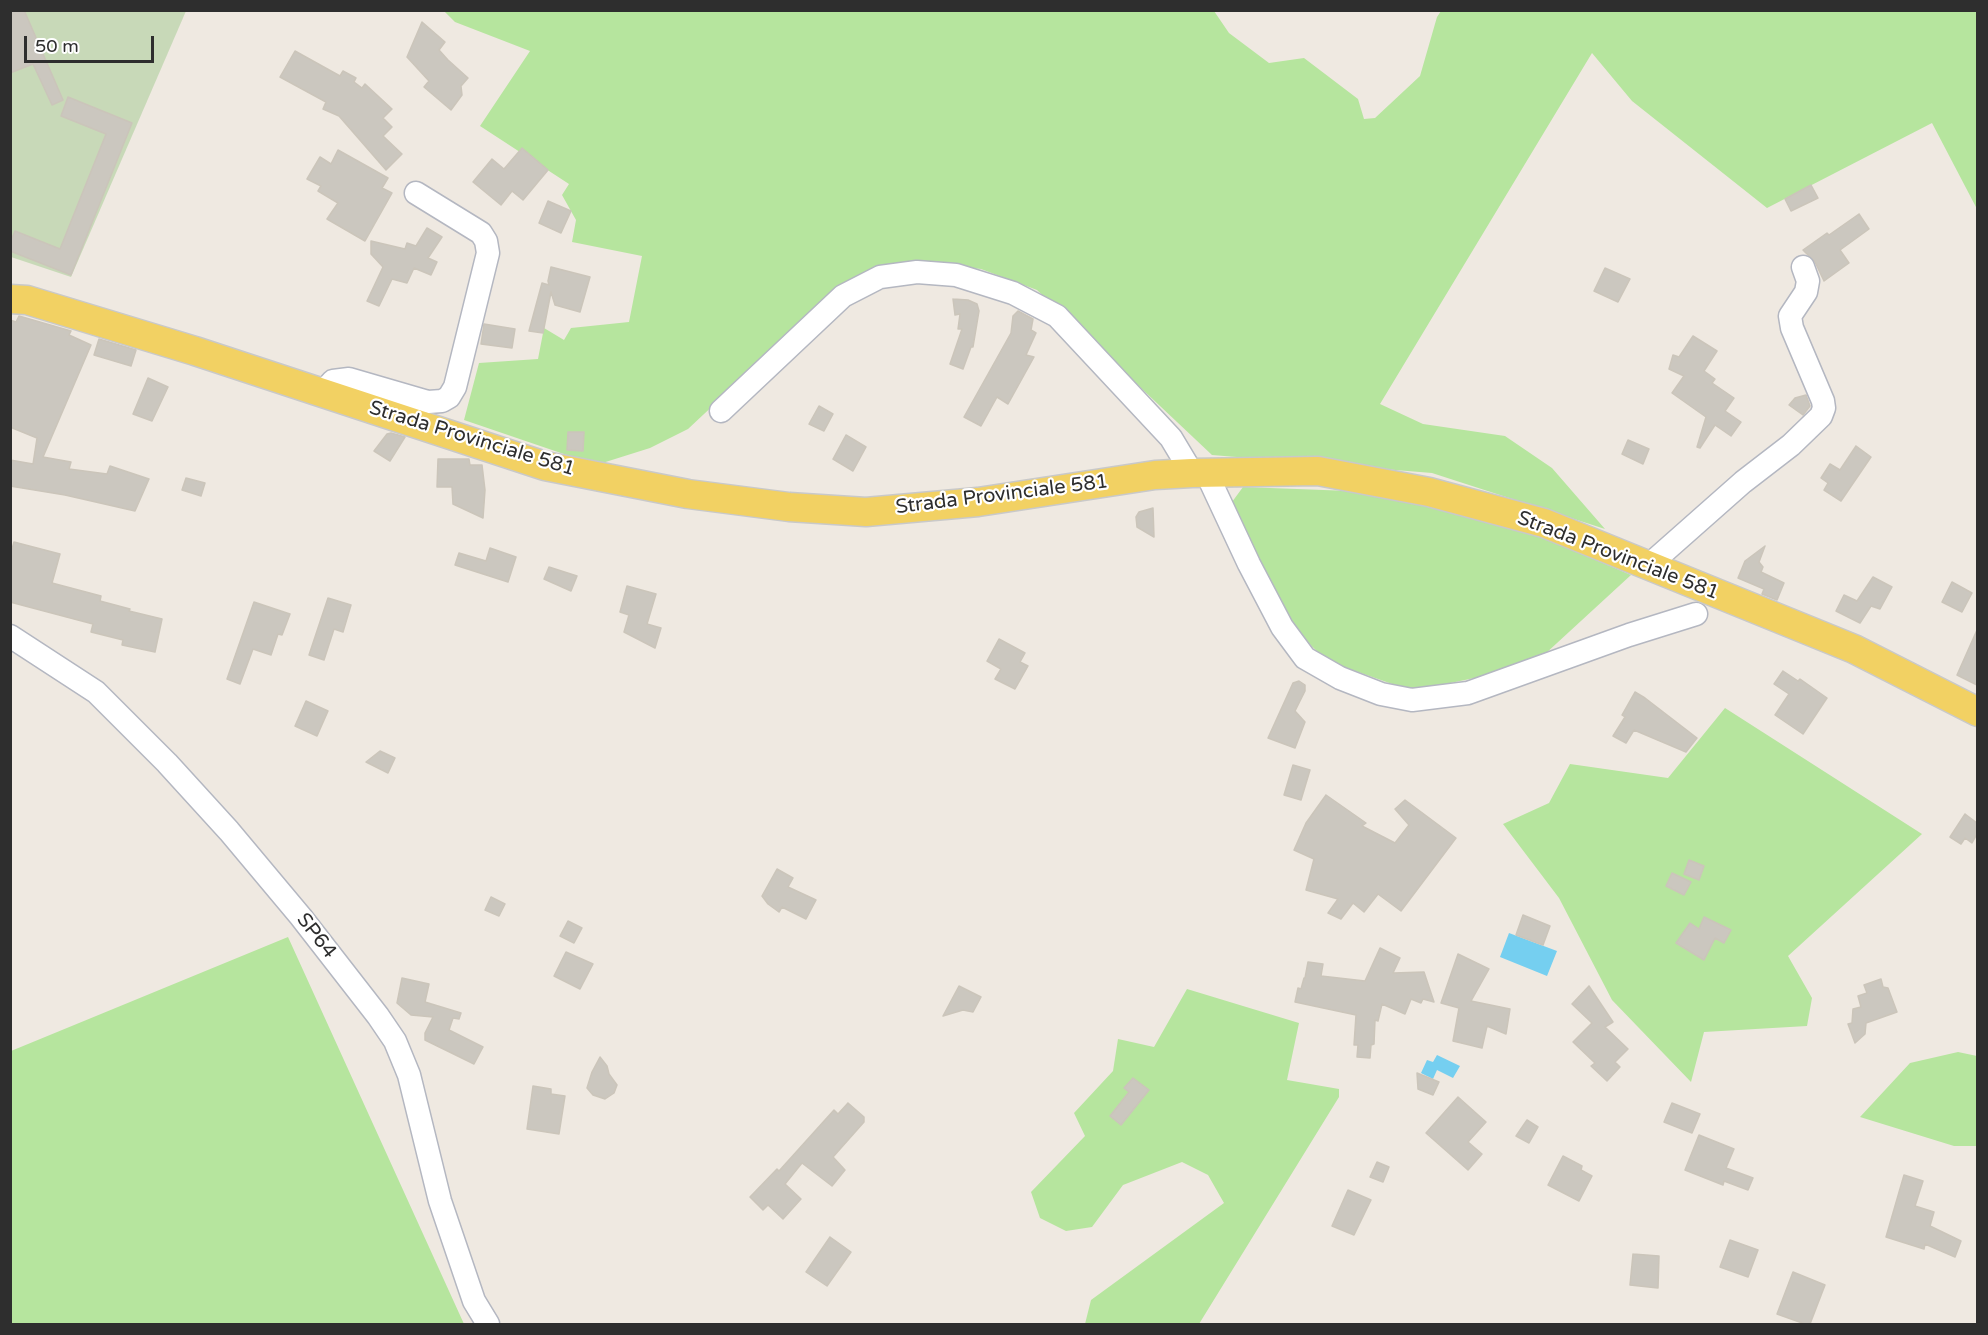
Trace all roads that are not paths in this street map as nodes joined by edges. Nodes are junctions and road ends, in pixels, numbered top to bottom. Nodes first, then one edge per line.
1 (416, 193) dead end
2 (1803, 267) dead end
3 (10, 299) edge
4 (322, 393) junction
5 (721, 411) dead end
6 (1199, 472) junction
7 (1648, 566) junction
8 (1696, 614) dead end
9 (10, 636) edge
10 (1977, 712) edge
11 (488, 1324) edge

1 - 4 street
2 - 7 street
3 - 4 main road, Strada Provinciale 581
4 - 6 main road, Strada Provinciale 581
5 - 6 street
6 - 7 main road, Strada Provinciale 581
6 - 8 street
7 - 10 main road, Strada Provinciale 581
9 - 11 street, SP64 / SP64

